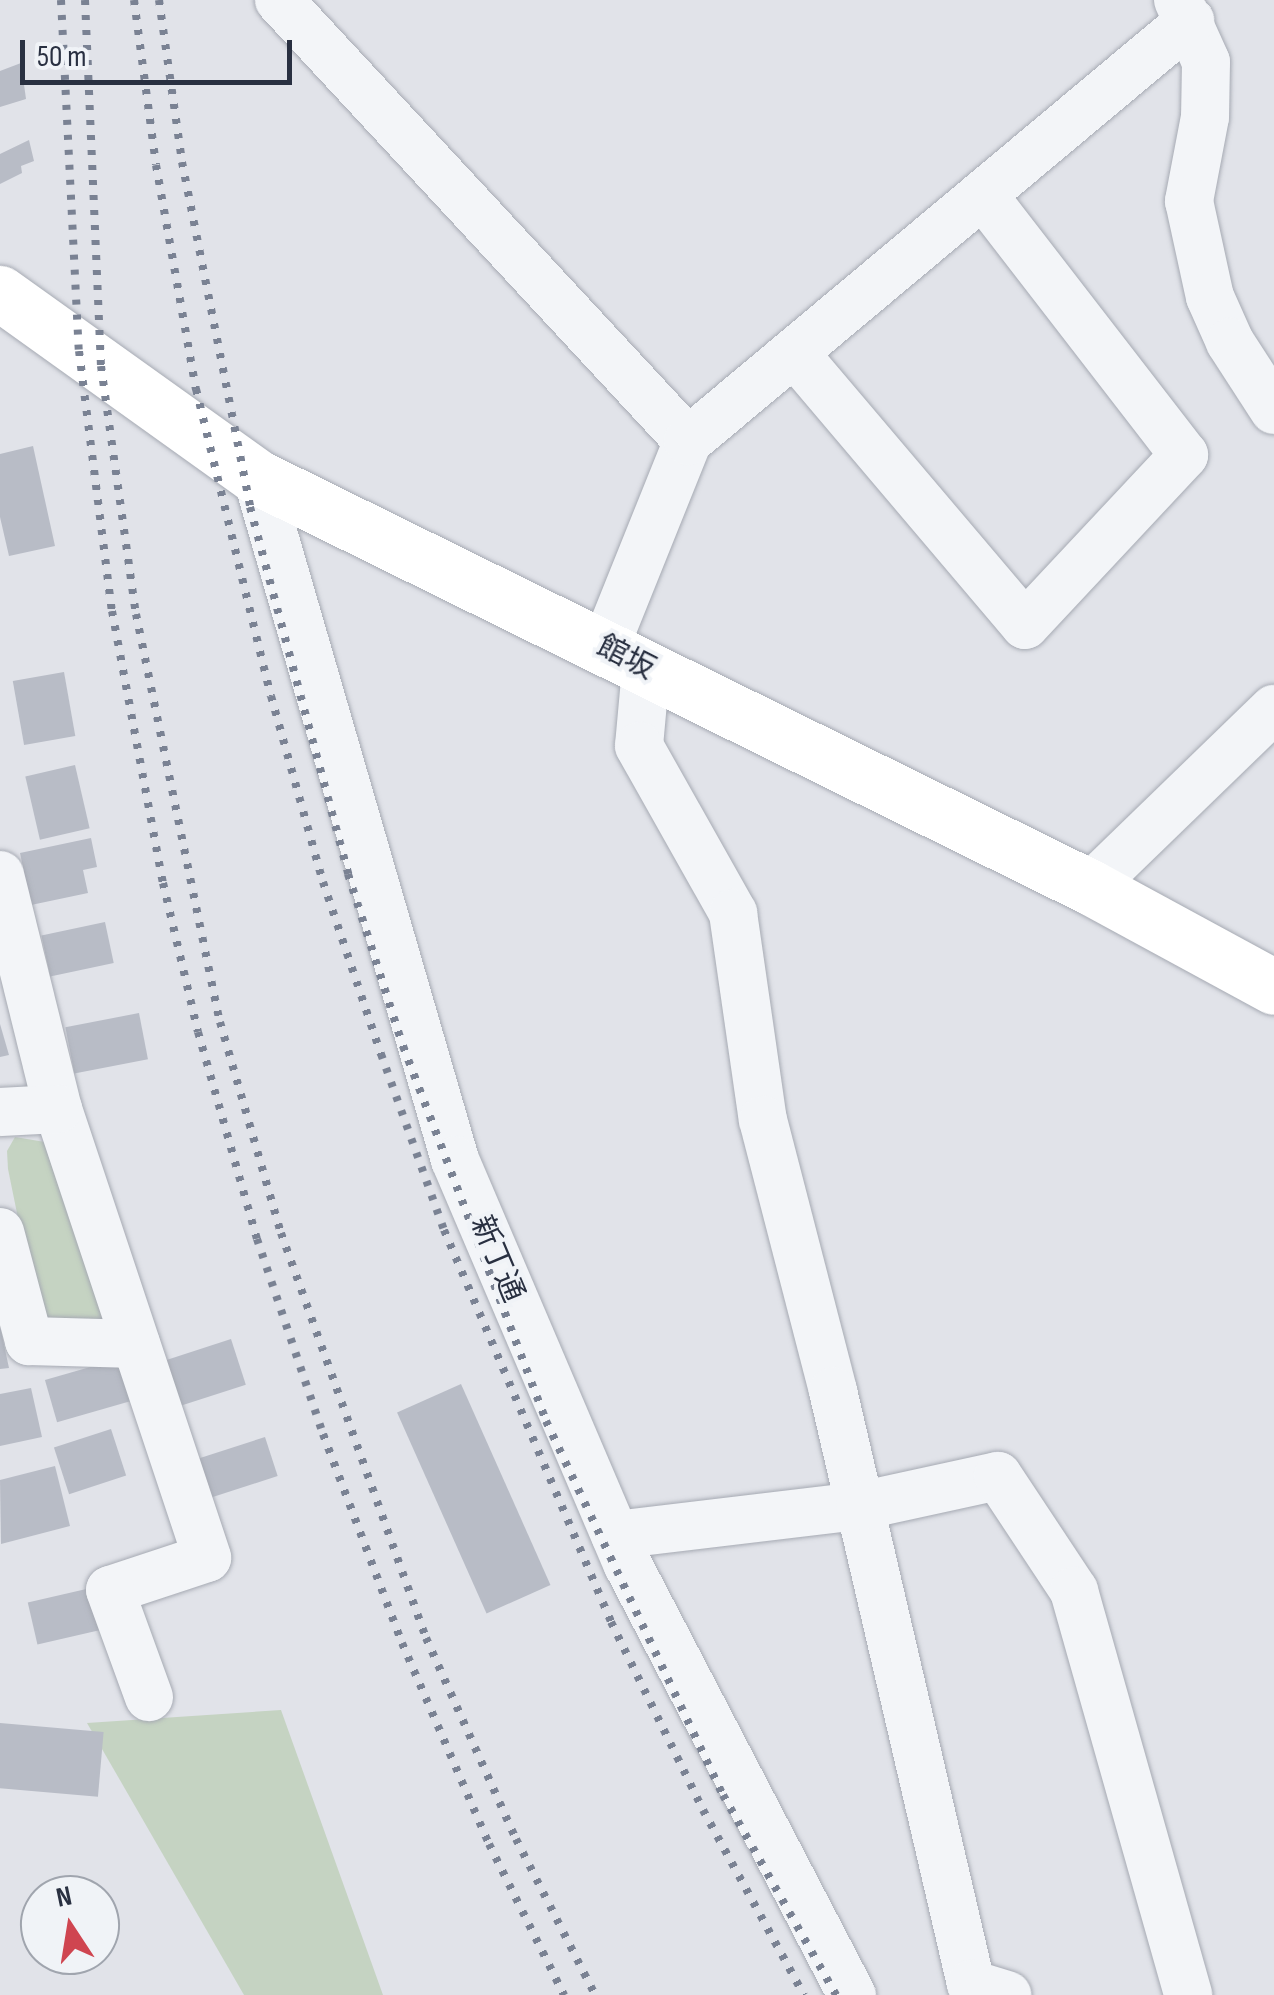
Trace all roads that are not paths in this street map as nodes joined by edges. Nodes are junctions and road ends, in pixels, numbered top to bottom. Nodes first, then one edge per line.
1 (279, 0) edge
2 (1184, 10) edge
3 (984, 195) junction
4 (0, 294) edge
5 (796, 356) junction
6 (1274, 410) edge
7 (688, 441) junction
8 (258, 477) junction
9 (625, 658) junction
10 (1274, 709) edge
11 (0, 875) edge
12 (1090, 887) junction
13 (1274, 987) edge
14 (58, 1109) junction
15 (0, 1112) edge
16 (0, 1232) edge
17 (136, 1344) junction
18 (860, 1506) junction
19 (615, 1535) junction
20 (149, 1697) dead end
21 (852, 1995) edge
22 (1007, 1995) edge
23 (1188, 1995) edge

1 - 7 street
2 - 3 street
2 - 6 street
3 - 5 street
3 - 5 street
4 - 8 main road, 館坂
5 - 7 street
7 - 9 street
8 - 9 main road, 館坂
8 - 19 street, 新丁通
9 - 12 main road, 館坂
9 - 18 street
10 - 12 street
11 - 14 street
12 - 13 main road, 館坂
14 - 15 street
14 - 17 street
16 - 17 street
17 - 20 street
18 - 19 street
18 - 22 street
18 - 23 street
19 - 21 street, 新丁通

